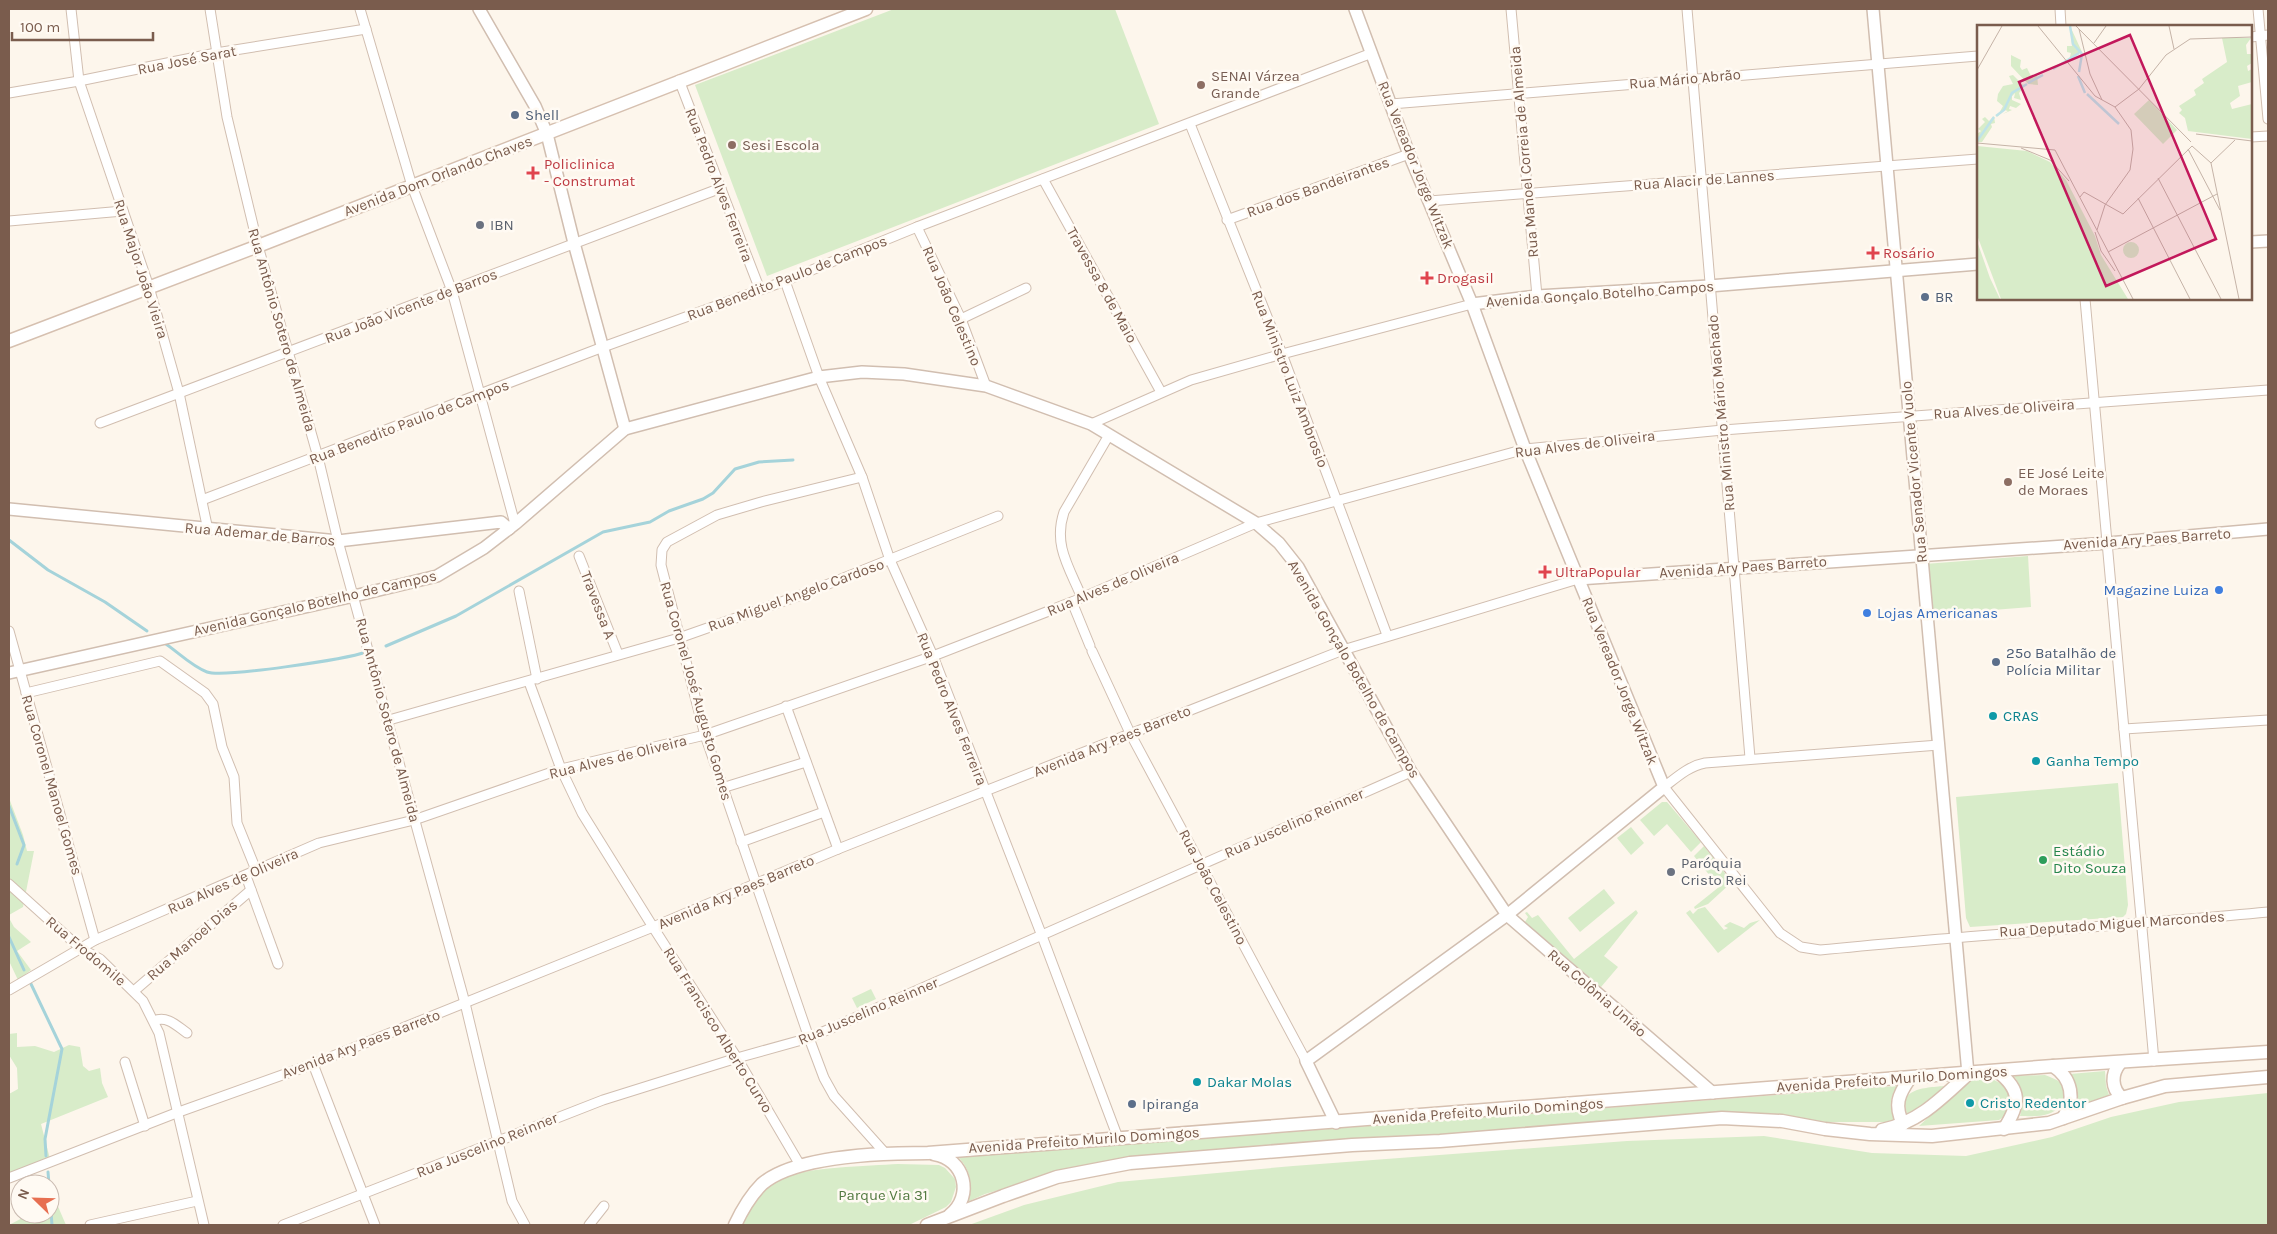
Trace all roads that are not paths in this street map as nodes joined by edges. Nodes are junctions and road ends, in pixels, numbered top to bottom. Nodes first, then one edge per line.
1 (72, 9) edge
2 (210, 9) edge
3 (360, 9) edge
4 (479, 9) edge
5 (866, 9) edge
6 (1355, 9) edge
7 (1511, 9) edge
8 (1687, 9) edge
9 (1873, 9) edge
10 (2060, 9) edge
11 (2258, 9) edge
12 (2061, 25) edge
13 (366, 28) junction
14 (2264, 36) edge
15 (216, 53) junction
16 (1372, 53) junction
17 (1977, 56) edge
18 (1878, 63) junction
19 (1693, 79) junction
20 (679, 80) junction
21 (79, 81) junction
22 (1519, 92) junction
23 (9, 93) edge
24 (1391, 104) junction
25 (2268, 119) edge
26 (1190, 124) junction
27 (547, 134) junction
28 (2268, 136) edge
29 (2252, 137) edge
30 (1409, 154) junction
31 (1977, 159) edge
32 (1888, 166) junction
33 (1043, 179) junction
34 (1701, 180) junction
35 (412, 186) junction
36 (721, 188) junction
37 (1529, 193) junction
38 (1429, 201) junction
39 (123, 211) junction
40 (1227, 220) junction
41 (9, 221) edge
42 (917, 227) junction
43 (2268, 241) edge
44 (2252, 242) edge
45 (574, 243) junction
46 (258, 246) junction
47 (1977, 264) edge
48 (1895, 271) junction
49 (785, 281) junction
50 (1710, 286) junction
51 (149, 287) junction
52 (1026, 288) dead end
53 (760, 290) junction
54 (452, 291) junction
55 (1537, 296) junction
56 (2085, 300) edge
57 (1472, 304) junction
58 (961, 319) junction
59 (9, 341) edge
60 (602, 347) junction
61 (288, 353) junction
62 (1282, 354) junction
63 (819, 377) junction
64 (986, 386) junction
65 (2268, 390) edge
66 (1162, 392) junction
67 (179, 393) junction
68 (479, 395) junction
69 (2095, 402) junction
70 (1909, 417) junction
71 (100, 423) dead end
72 (1091, 424) junction
73 (625, 429) junction
74 (1723, 430) junction
75 (1109, 435) junction
76 (1525, 449) junction
77 (318, 457) junction
78 (862, 478) junction
79 (202, 500) junction
80 (1336, 500) junction
81 (9, 509) edge
82 (998, 516) dead end
83 (1256, 523) junction
84 (512, 526) junction
85 (2268, 529) edge
86 (208, 530) junction
87 (338, 541) junction
88 (2108, 543) junction
89 (1922, 555) junction
90 (579, 556) dead end
91 (890, 560) junction
92 (1736, 568) junction
93 (1578, 579) junction
94 (520, 591) dead end
95 (354, 596) junction
96 (1082, 598) junction
97 (1072, 602) junction
98 (9, 631) edge
99 (1387, 635) junction
100 (679, 638) junction
101 (1343, 650) junction
102 (618, 654) junction
103 (933, 656) junction
104 (14, 672) edge
105 (533, 680) junction
106 (26, 693) junction
107 (786, 706) junction
108 (389, 720) junction
109 (2268, 720) edge
110 (2124, 729) junction
111 (1130, 733) junction
112 (705, 735) junction
113 (1939, 745) junction
114 (1750, 758) junction
115 (806, 762) junction
116 (561, 769) junction
117 (1411, 772) junction
118 (1664, 787) junction
119 (722, 788) junction
120 (985, 793) junction
121 (824, 812) junction
122 (414, 820) junction
123 (741, 842) junction
124 (838, 850) junction
125 (1201, 864) junction
126 (256, 870) junction
127 (246, 876) junction
128 (757, 883) junction
129 (9, 884) edge
130 (251, 890) junction
131 (2268, 912) edge
132 (1507, 915) junction
133 (2141, 924) junction
134 (653, 927) junction
135 (1042, 936) junction
136 (1956, 936) junction
137 (95, 940) junction
138 (80, 948) junction
139 (278, 964) dead end
140 (9, 990) edge
141 (134, 991) junction
142 (465, 1003) junction
143 (154, 1021) junction
144 (187, 1033) dead end
145 (809, 1038) junction
146 (2268, 1052) edge
147 (737, 1058) junction
148 (1306, 1061) junction
149 (2154, 1061) junction
150 (125, 1062) dead end
151 (2120, 1063) junction
152 (313, 1064) junction
153 (2053, 1066) junction
154 (1687, 1071) junction
155 (1997, 1071) junction
156 (1968, 1074) junction
157 (1910, 1078) junction
158 (2268, 1078) edge
159 (1713, 1093) junction
160 (1682, 1096) junction
161 (2122, 1098) junction
162 (176, 1112) junction
163 (2063, 1118) junction
164 (1336, 1122) junction
165 (1903, 1124) junction
166 (145, 1126) junction
167 (2004, 1129) junction
168 (1862, 1133) junction
169 (1118, 1138) junction
170 (498, 1140) junction
171 (885, 1153) junction
172 (928, 1153) junction
173 (800, 1165) junction
174 (9, 1178) edge
175 (363, 1195) junction
176 (197, 1201) junction
177 (604, 1206) dead end
178 (948, 1217) junction
179 (90, 1225) edge
180 (204, 1225) edge
181 (283, 1225) edge
182 (375, 1225) edge
183 (525, 1225) edge
184 (589, 1225) edge
185 (735, 1225) edge
186 (927, 1225) edge

1 - 21 street, Rua Major João Vieira
2 - 15 street, Rua Antônio Sotero de Almeida
3 - 13 street
4 - 27 street
5 - 20 main road, Avenida Dom Orlando Chaves
6 - 16 street, Rua Vereador Jorge Witzak
7 - 22 street, Rua Manoel Correia de Almeida
8 - 19 street, Rua Ministro Mário Machado
9 - 18 street, Rua Senador Vicente Vuolo
10 - 12 street
11 - 14 street
13 - 15 street, Rua José Sarat
13 - 35 street
14 - 25 street
15 - 21 street, Rua José Sarat
15 - 46 street, Rua Antônio Sotero de Almeida
16 - 24 street, Rua Vereador Jorge Witzak
16 - 26 street, Rua Benedito Paulo de Campos
17 - 18 street, Rua Mário Abrão
18 - 19 street, Rua Mário Abrão
18 - 32 street, Rua Senador Vicente Vuolo
19 - 22 street, Rua Mário Abrão
19 - 34 street, Rua Ministro Mário Machado
20 - 27 main road, Avenida Dom Orlando Chaves
20 - 36 street, Rua Pedro Alves Ferreira
21 - 23 street, Rua José Sarat
21 - 39 street, Rua Major João Vieira
22 - 24 street, Rua Mário Abrão
22 - 37 street, Rua Manoel Correia de Almeida
24 - 30 street, Rua Vereador Jorge Witzak
26 - 33 street, Rua Benedito Paulo de Campos
26 - 40 street, Rua Ministro Luiz Ambrosio
27 - 35 main road, Avenida Dom Orlando Chaves
27 - 45 street
28 - 29 street
30 - 38 street, Rua Vereador Jorge Witzak
30 - 40 street, Rua dos Bandeirantes
31 - 32 street, Rua Alacir de Lannes
32 - 34 street, Rua Alacir de Lannes
32 - 48 street, Rua Senador Vicente Vuolo
33 - 42 street, Rua Benedito Paulo de Campos
33 - 66 street, Travessa 8 de Maio
34 - 37 street, Rua Alacir de Lannes
34 - 50 street, Rua Ministro Mário Machado
35 - 46 main road, Avenida Dom Orlando Chaves
35 - 54 street
36 - 45 street, Rua João Vicente de Barros
36 - 53 street, Rua Pedro Alves Ferreira
37 - 38 street, Rua Alacir de Lannes
37 - 55 street, Rua Manoel Correia de Almeida
38 - 57 street, Rua Vereador Jorge Witzak
39 - 41 street
39 - 51 street, Rua Major João Vieira
40 - 62 street, Rua Ministro Luiz Ambrosio
42 - 49 street, Rua Benedito Paulo de Campos
42 - 58 street, Rua João Celestino
43 - 44 street
45 - 54 street, Rua João Vicente de Barros
45 - 60 street
46 - 51 main road, Avenida Dom Orlando Chaves
46 - 61 street, Rua Antônio Sotero de Almeida
47 - 48 street, Avenida Gonçalo Botelho Campos
48 - 50 street, Avenida Gonçalo Botelho Campos
48 - 70 street, Rua Senador Vicente Vuolo
49 - 53 street, Rua Benedito Paulo de Campos
49 - 63 street, Rua Pedro Alves Ferreira
50 - 55 street, Avenida Gonçalo Botelho Campos
50 - 74 street, Rua Ministro Mário Machado
51 - 59 main road, Avenida Dom Orlando Chaves
51 - 67 street, Rua Major João Vieira
52 - 58 street
53 - 60 street, Rua Benedito Paulo de Campos
54 - 61 street, Rua João Vicente de Barros
54 - 68 street
55 - 57 street, Avenida Gonçalo Botelho Campos
56 - 69 street
57 - 62 street, Avenida Gonçalo Botelho Campos
57 - 76 street, Rua Vereador Jorge Witzak
58 - 64 street, Rua João Celestino
60 - 68 street, Rua Benedito Paulo de Campos
60 - 73 street
61 - 67 street, Rua João Vicente de Barros
61 - 77 street, Rua Antônio Sotero de Almeida
62 - 66 street, Avenida Gonçalo Botelho Campos
62 - 80 street, Rua Ministro Luiz Ambrosio
63 - 64 street, Avenida Gonçalo Botelho de Campos
63 - 73 street, Avenida Gonçalo Botelho de Campos
63 - 78 street, Rua Pedro Alves Ferreira
64 - 72 street, Avenida Gonçalo Botelho de Campos
65 - 69 street, Rua Alves de Oliveira
66 - 72 street, Avenida Gonçalo Botelho Campos
67 - 71 street, Rua João Vicente de Barros
67 - 79 street, Rua Major João Vieira
68 - 77 street, Rua Benedito Paulo de Campos
68 - 84 street
69 - 70 street, Rua Alves de Oliveira
69 - 88 street
70 - 74 street, Rua Alves de Oliveira
70 - 89 street, Rua Senador Vicente Vuolo
72 - 75 street, Avenida Gonçalo Botelho de Campos
73 - 84 street, Avenida Gonçalo Botelho de Campos
74 - 76 street, Rua Alves de Oliveira
74 - 92 street, Rua Ministro Mário Machado
75 - 83 street, Avenida Gonçalo Botelho de Campos
75 - 96 street
76 - 80 street, Rua Alves de Oliveira
76 - 93 street, Rua Vereador Jorge Witzak
77 - 79 street, Rua Benedito Paulo de Campos
77 - 87 street, Rua Antônio Sotero de Almeida
78 - 91 street, Rua Pedro Alves Ferreira
78 - 100 street, Rua Coronel José Augusto Gomes
79 - 86 street, Rua Major João Vieira
80 - 83 street, Rua Alves de Oliveira
80 - 99 street, Rua Ministro Luiz Ambrosio
81 - 86 street, Rua Ademar de Barros
82 - 91 street, Rua Miguel Angelo Cardoso
83 - 96 street, Rua Alves de Oliveira
83 - 101 street, Avenida Gonçalo Botelho de Campos
84 - 87 street, Rua Ademar de Barros
84 - 95 street, Avenida Gonçalo Botelho de Campos
85 - 88 street, Avenida Ary Paes Barreto
86 - 87 street, Rua Ademar de Barros
87 - 95 street, Rua Antônio Sotero de Almeida
88 - 89 street, Avenida Ary Paes Barreto
88 - 110 street
89 - 92 street, Avenida Ary Paes Barreto
89 - 113 street, Rua Senador Vicente Vuolo
90 - 102 street, Travessa A
91 - 100 street, Rua Miguel Angelo Cardoso
91 - 103 street, Rua Pedro Alves Ferreira
92 - 93 street, Avenida Ary Paes Barreto
92 - 114 street, Rua Ministro Mário Machado
93 - 99 street, Avenida Ary Paes Barreto
93 - 118 street, Rua Vereador Jorge Witzak
94 - 105 street, Rua Francisco Alberto Curvo
95 - 104 street, Avenida Gonçalo Botelho de Campos
95 - 108 street, Rua Antônio Sotero de Almeida
96 - 97 street, Rua Alves de Oliveira
97 - 103 street, Rua Alves de Oliveira
97 - 111 street, Rua João Celestino
98 - 104 street, Rua Coronel Manoel Gomes
99 - 101 street, Avenida Ary Paes Barreto
100 - 102 street, Rua Miguel Angelo Cardoso
100 - 112 street, Rua Coronel José Augusto Gomes
101 - 111 street, Avenida Ary Paes Barreto
101 - 117 street, Avenida Gonçalo Botelho de Campos
102 - 105 street, Rua Miguel Angelo Cardoso
103 - 107 street, Rua Alves de Oliveira
103 - 120 street, Rua Pedro Alves Ferreira
104 - 106 street, Rua Coronel Manoel Gomes
105 - 108 street, Rua Miguel Angelo Cardoso
105 - 116 street, Rua Francisco Alberto Curvo
106 - 126 street
106 - 137 street, Rua Coronel Manoel Gomes
107 - 112 street, Rua Alves de Oliveira
107 - 115 street
108 - 122 street, Rua Antônio Sotero de Almeida
109 - 110 street
110 - 133 street
111 - 120 street, Avenida Ary Paes Barreto
111 - 125 street, Rua João Celestino
112 - 116 street, Rua Alves de Oliveira
112 - 119 street, Rua Coronel José Augusto Gomes
113 - 114 street
113 - 136 street, Rua Senador Vicente Vuolo
114 - 118 street
115 - 119 street
115 - 121 street
116 - 122 street, Rua Alves de Oliveira
116 - 134 street, Rua Francisco Alberto Curvo
117 - 125 street, Rua Juscelino Reinner
117 - 132 street, Avenida Gonçalo Botelho de Campos
118 - 132 street
118 - 136 street, Rua Vereador Jorge Witzak
119 - 123 street, Rua Coronel José Augusto Gomes
120 - 124 street, Avenida Ary Paes Barreto
120 - 135 street, Rua Pedro Alves Ferreira
121 - 123 street
121 - 124 street
122 - 126 street, Rua Alves de Oliveira
122 - 142 street, Rua Antônio Sotero de Almeida
123 - 128 street, Rua Coronel José Augusto Gomes
124 - 128 street, Avenida Ary Paes Barreto
125 - 135 street, Rua Juscelino Reinner
125 - 148 street, Rua João Celestino
126 - 127 street, Rua Alves de Oliveira
127 - 130 street
127 - 137 street, Rua Alves de Oliveira
128 - 134 street, Avenida Ary Paes Barreto
128 - 145 street, Rua Coronel José Augusto Gomes
129 - 138 street, Rua Frodomile
130 - 139 street
130 - 141 street, Rua Manoel Dias
131 - 133 street, Rua Deputado Miguel Marcondes
132 - 148 street
132 - 154 street, Rua Colônia União
133 - 136 street, Rua Deputado Miguel Marcondes
133 - 149 street
134 - 142 street, Avenida Ary Paes Barreto
134 - 147 street, Rua Francisco Alberto Curvo
135 - 145 street, Rua Juscelino Reinner
135 - 169 street, Rua Pedro Alves Ferreira
136 - 156 street, Rua Senador Vicente Vuolo
137 - 138 street, Rua Alves de Oliveira
138 - 140 street, Rua Alves de Oliveira
138 - 141 street, Rua Frodomile
141 - 143 street, Rua Frodomile
142 - 152 street, Avenida Ary Paes Barreto
142 - 170 street, Rua Antônio Sotero de Almeida
143 - 144 street
143 - 162 street, Rua Frodomile
145 - 147 street, Rua Juscelino Reinner
145 - 171 street, Rua Coronel José Augusto Gomes
146 - 149 main road, Avenida Prefeito Murilo Domingos
147 - 170 street, Rua Juscelino Reinner
147 - 173 street, Rua Francisco Alberto Curvo
148 - 164 street, Rua João Celestino
149 - 151 main road, Avenida Prefeito Murilo Domingos
150 - 166 street
151 - 153 main road, Avenida Prefeito Murilo Domingos
151 - 161 main road
152 - 162 street, Avenida Ary Paes Barreto
152 - 175 street
153 - 155 main road, Avenida Prefeito Murilo Domingos
153 - 163 main road
154 - 159 street, Rua Colônia União
154 - 160 street
155 - 156 main road, Avenida Prefeito Murilo Domingos
155 - 167 main road
156 - 157 main road, Avenida Prefeito Murilo Domingos
156 - 165 main road
157 - 159 main road, Avenida Prefeito Murilo Domingos
157 - 165 main road
158 - 161 main road, Avenida Prefeito Murilo Domingos
159 - 160 main road, Avenida Prefeito Murilo Domingos
160 - 164 main road, Avenida Prefeito Murilo Domingos
161 - 163 main road, Avenida Prefeito Murilo Domingos
162 - 166 street, Avenida Ary Paes Barreto
162 - 176 street
163 - 167 main road, Avenida Prefeito Murilo Domingos
164 - 169 main road, Avenida Prefeito Murilo Domingos
165 - 168 main road
166 - 174 street, Avenida Ary Paes Barreto
167 - 168 main road, Avenida Prefeito Murilo Domingos
168 - 178 main road, Avenida Prefeito Murilo Domingos
169 - 172 main road, Avenida Prefeito Murilo Domingos
170 - 175 street, Rua Juscelino Reinner
170 - 183 street, Rua Antônio Sotero de Almeida
171 - 172 main road, Avenida Prefeito Murilo Domingos
171 - 173 main road, Avenida Prefeito Murilo Domingos
172 - 178 main road
173 - 185 main road, Avenida Prefeito Murilo Domingos
175 - 181 street, Rua Juscelino Reinner
175 - 182 street
176 - 179 street
176 - 180 street
177 - 184 street
178 - 186 main road, Avenida Prefeito Murilo Domingos

